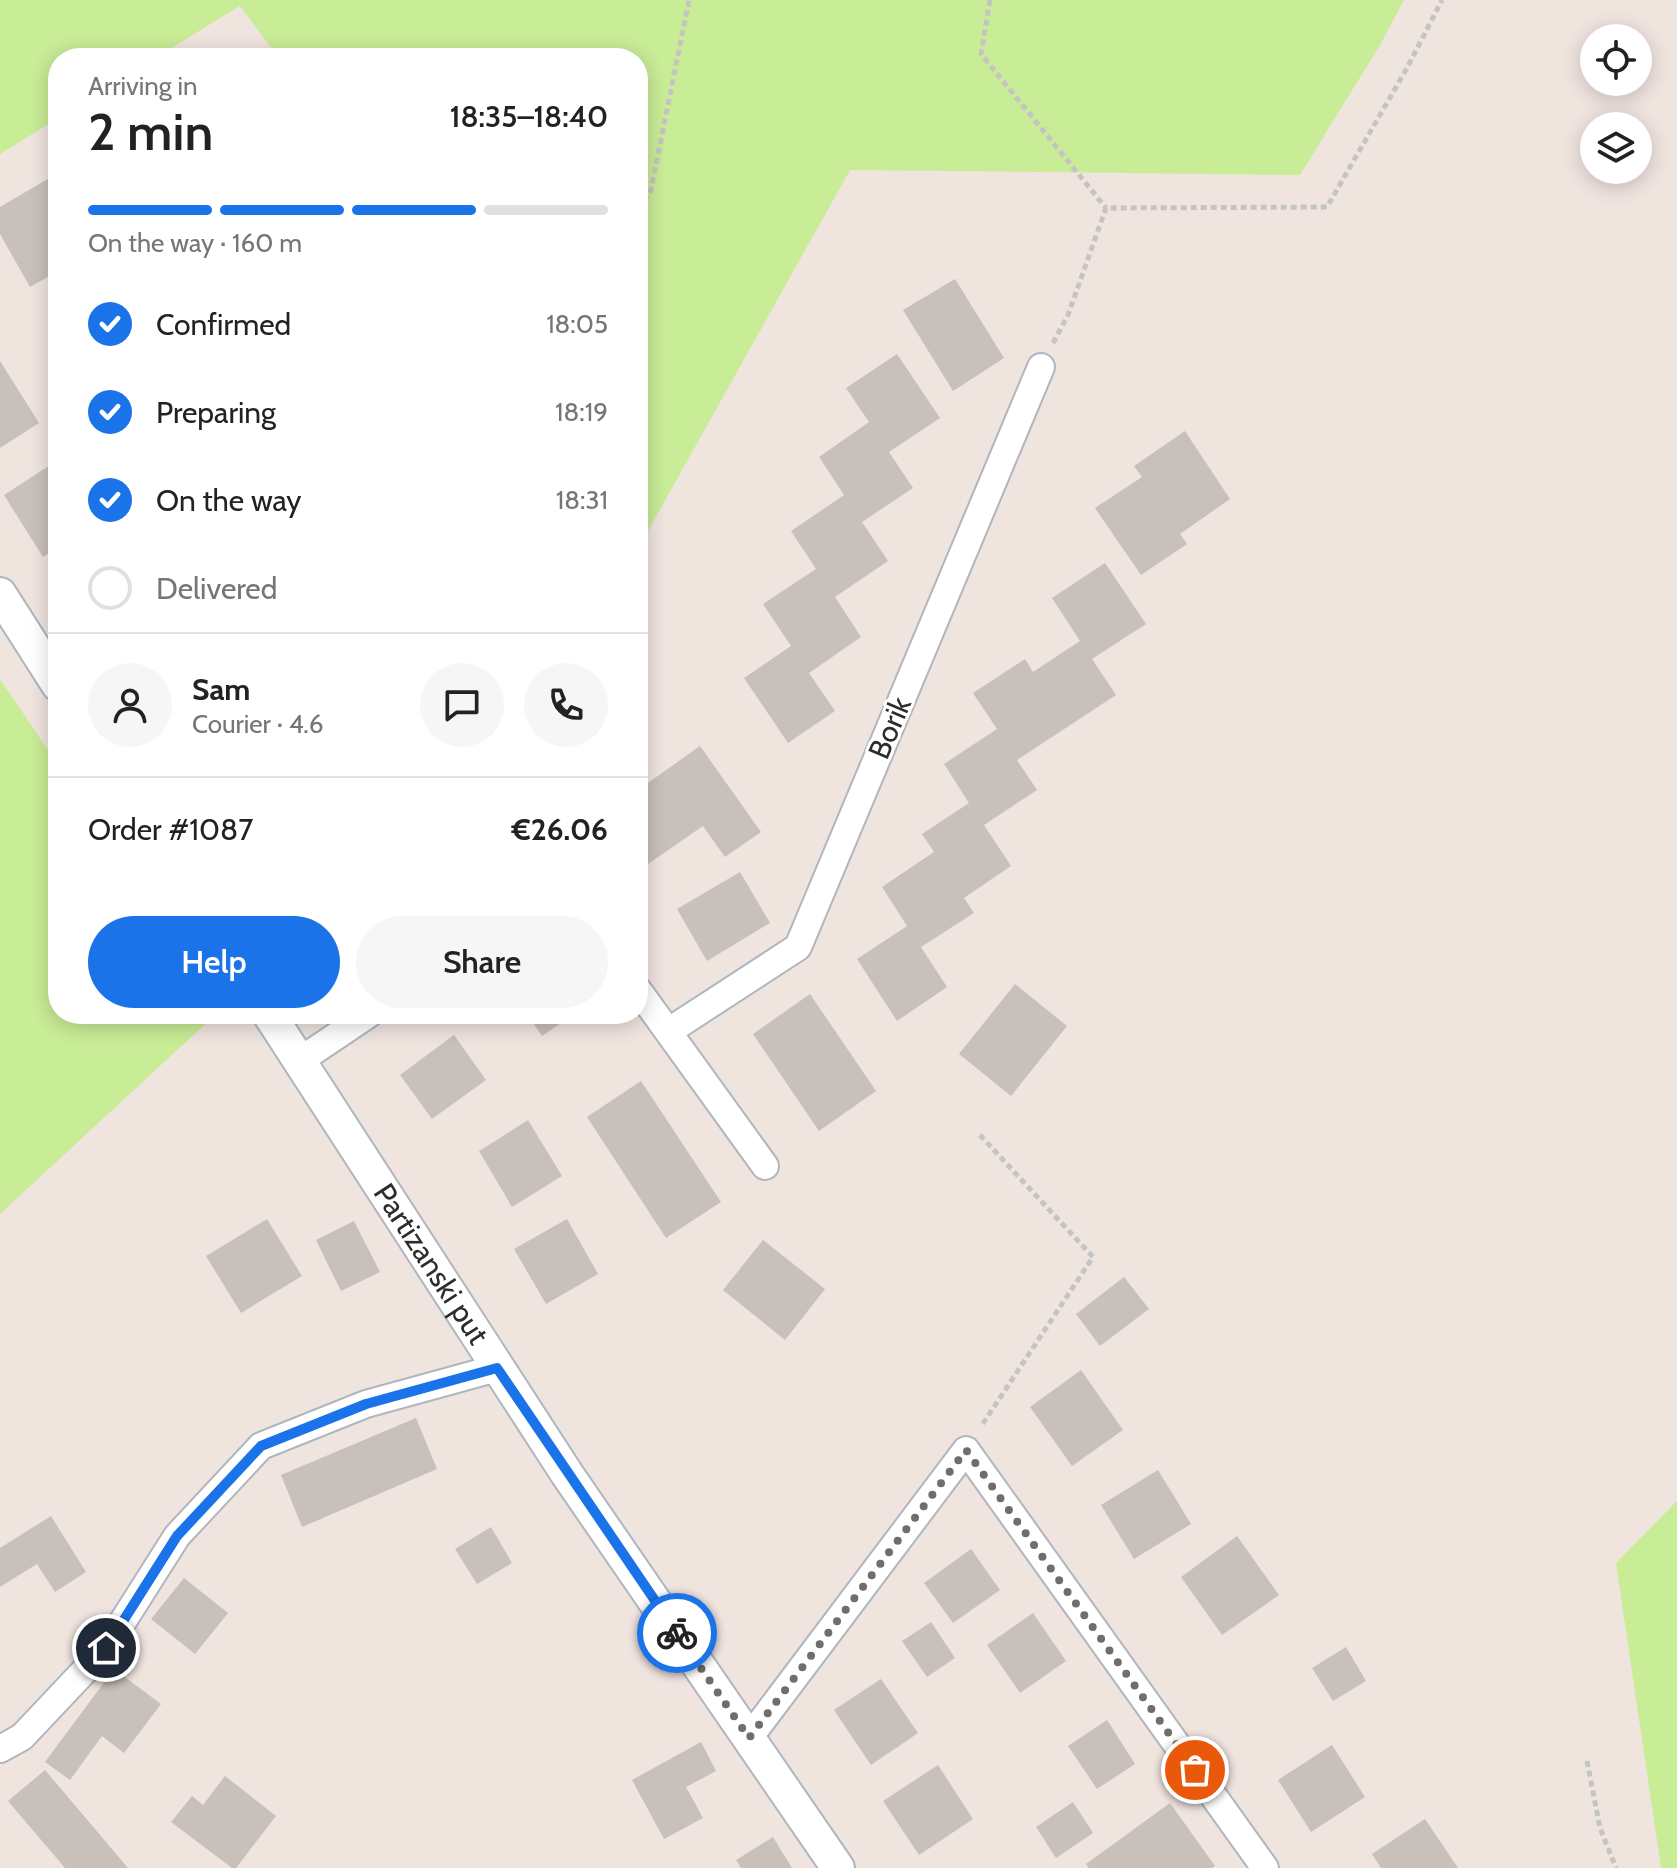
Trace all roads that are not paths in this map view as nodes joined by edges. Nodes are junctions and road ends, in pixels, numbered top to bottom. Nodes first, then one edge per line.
1 (1041, 367) road end
2 (0, 594) edge
3 (48, 669) edge
4 (648, 1003) edge
5 (275, 1024) edge
6 (354, 1024) edge
7 (669, 1031) junction
8 (299, 1061) junction
9 (765, 1166) dead end
10 (497, 1368) junction
11 (749, 1738) junction
12 (0, 1749) edge
13 (838, 1868) edge
14 (1265, 1868) edge

1 - 7 street, Borik
2 - 3 street
4 - 7 street
5 - 8 street, Partizanski put
6 - 8 street
7 - 9 street
8 - 10 street, Partizanski put
10 - 11 street, Partizanski put
10 - 12 street
11 - 13 street, Partizanski put
11 - 14 street

